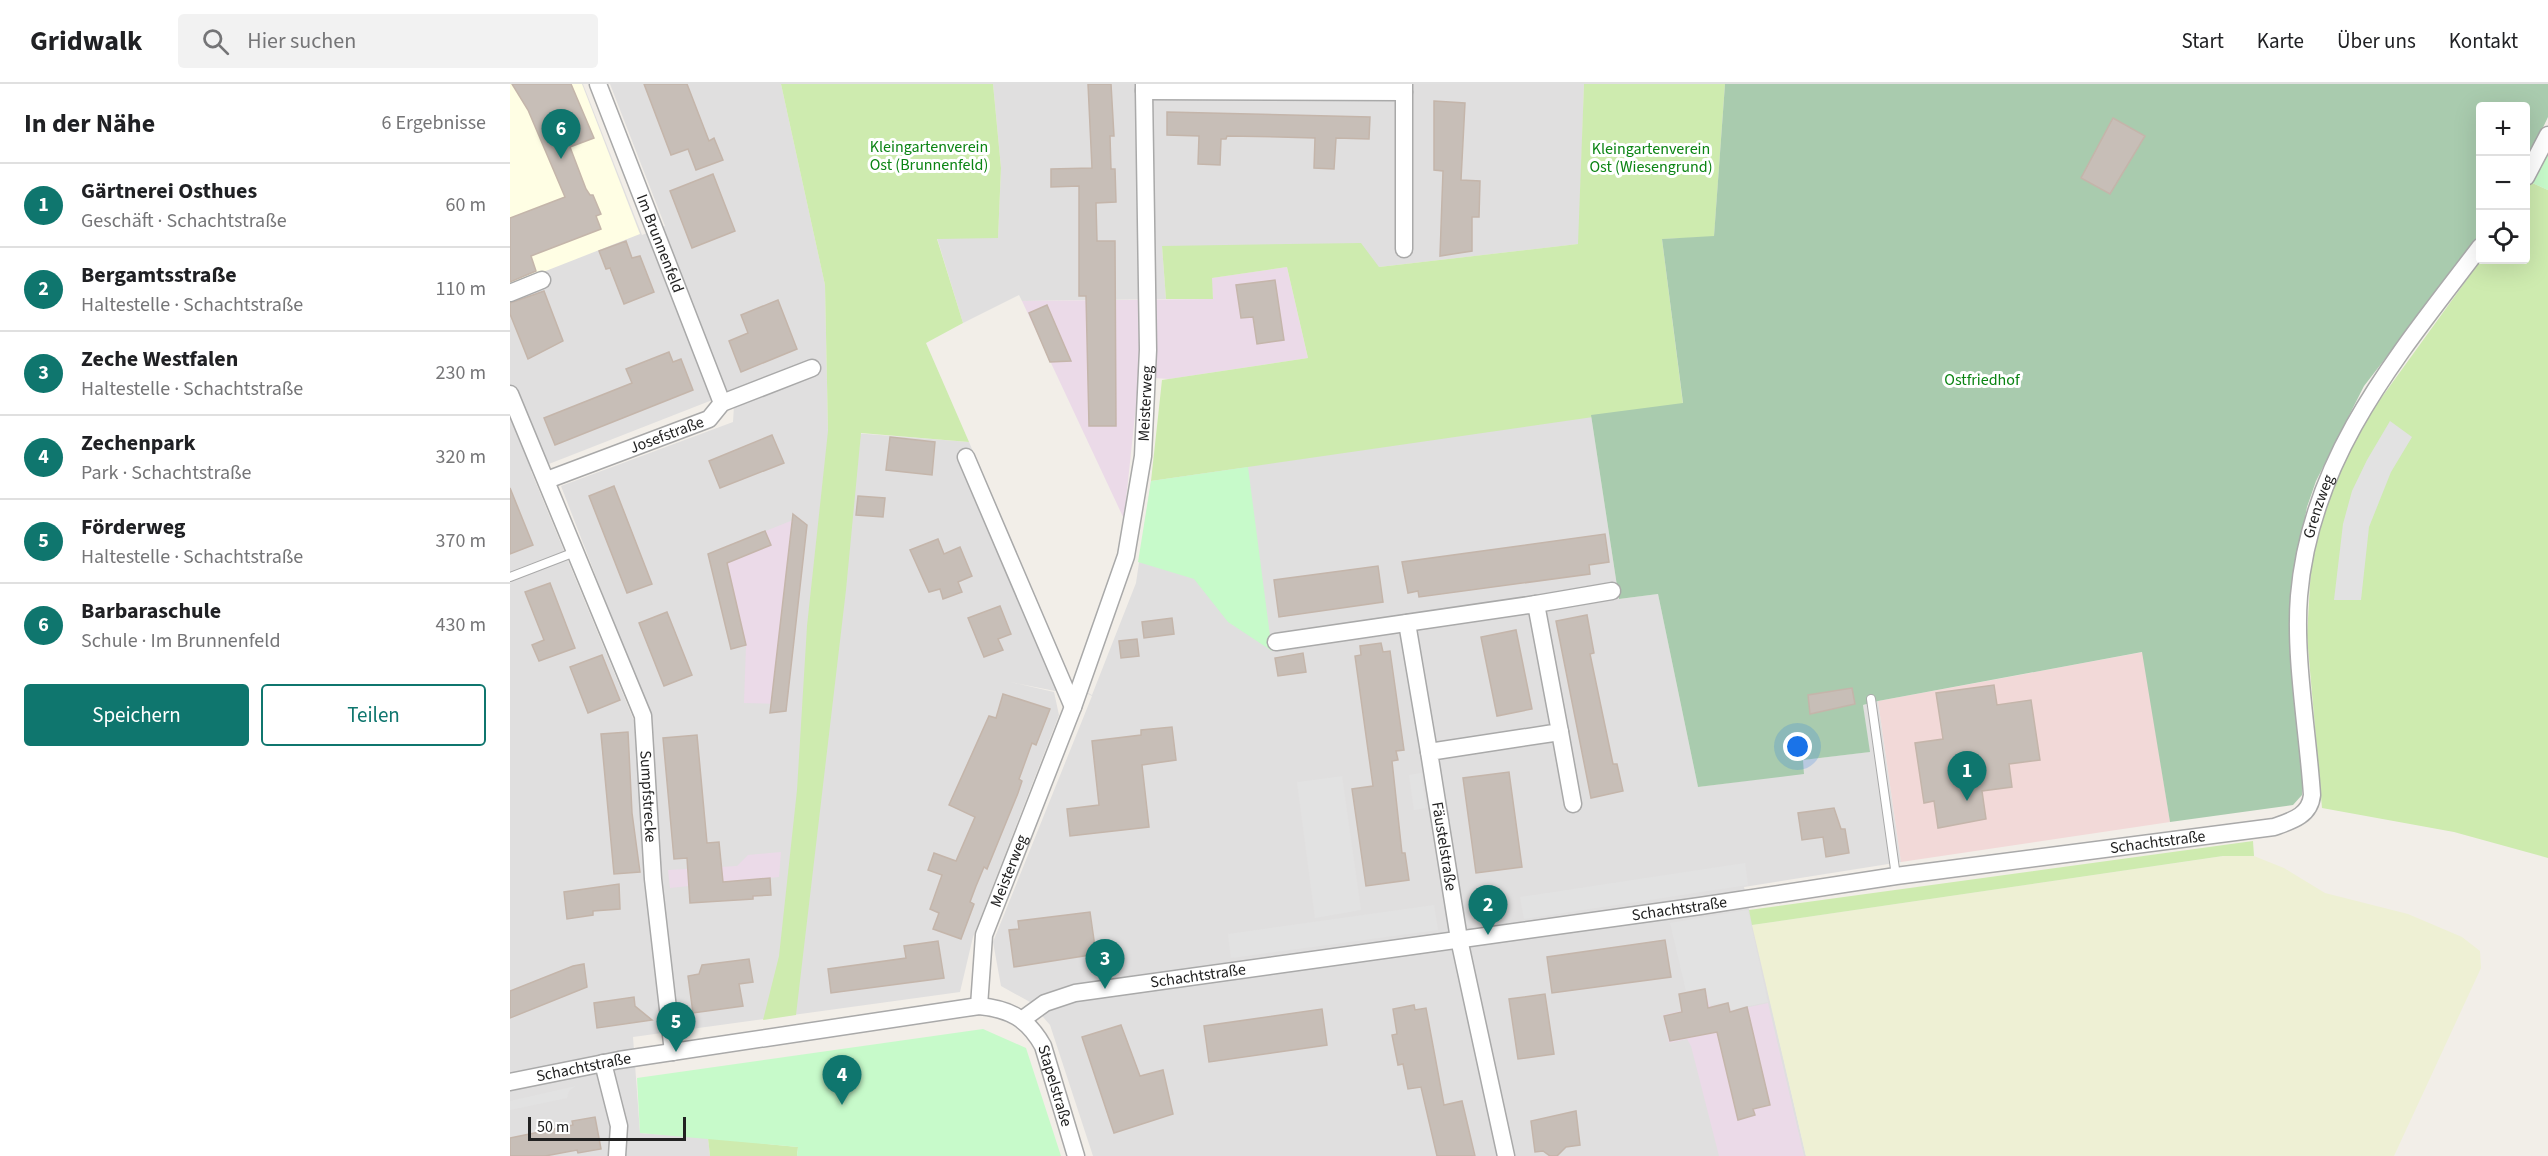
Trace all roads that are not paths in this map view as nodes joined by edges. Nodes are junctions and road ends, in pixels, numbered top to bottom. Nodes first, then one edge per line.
1 (597, 84) edge
2 (1144, 87) edge
3 (1404, 88) edge
4 (2548, 135) edge
5 (2530, 169) edge
6 (1404, 249) dead end
7 (2476, 254) edge
8 (543, 280) dead end
9 (510, 292) edge
10 (812, 368) dead end
11 (510, 394) edge
12 (722, 403) junction
13 (966, 457) dead end
14 (547, 480) junction
15 (575, 552) junction
16 (510, 577) edge
17 (1612, 591) dead end
18 (1536, 604) junction
19 (1407, 623) junction
20 (1276, 642) dead end
21 (1871, 699) dead end
22 (1073, 707) junction
23 (1560, 732) junction
24 (1429, 752) junction
25 (1573, 804) dead end
26 (2307, 810) joint
27 (1896, 876) junction
28 (1459, 939) junction
29 (979, 1006) junction
30 (1023, 1019) junction
31 (673, 1052) junction
32 (603, 1063) junction
33 (510, 1082) edge
34 (616, 1156) edge
35 (1076, 1156) edge
36 (1506, 1156) edge

1 - 12 street, Im Brunnenfeld
2 - 3 street
2 - 22 street, Meisterweg
3 - 6 street
4 - 5 street
7 - 26 street, Grenzweg
8 - 9 street
10 - 12 street, Josefstraße
11 - 14 street, Sumpfstrecke
12 - 14 street, Josefstraße
13 - 22 street
14 - 15 street, Sumpfstrecke
15 - 16 lane
15 - 31 street, Sumpfstrecke
17 - 18 street
18 - 19 street
18 - 23 street
19 - 20 street
19 - 24 street, Fäustelstraße
21 - 27 lane
22 - 29 street, Meisterweg
23 - 24 street
23 - 25 street
24 - 28 street, Fäustelstraße
26 - 27 street, Schachtstraße
27 - 28 street, Schachtstraße
28 - 30 street, Schachtstraße
28 - 36 street, Fäustelstraße
29 - 30 street, Schachtstraße
29 - 31 street, Schachtstraße
30 - 35 street, Stapelstraße
31 - 32 street, Schachtstraße
32 - 33 street, Schachtstraße
32 - 34 street

